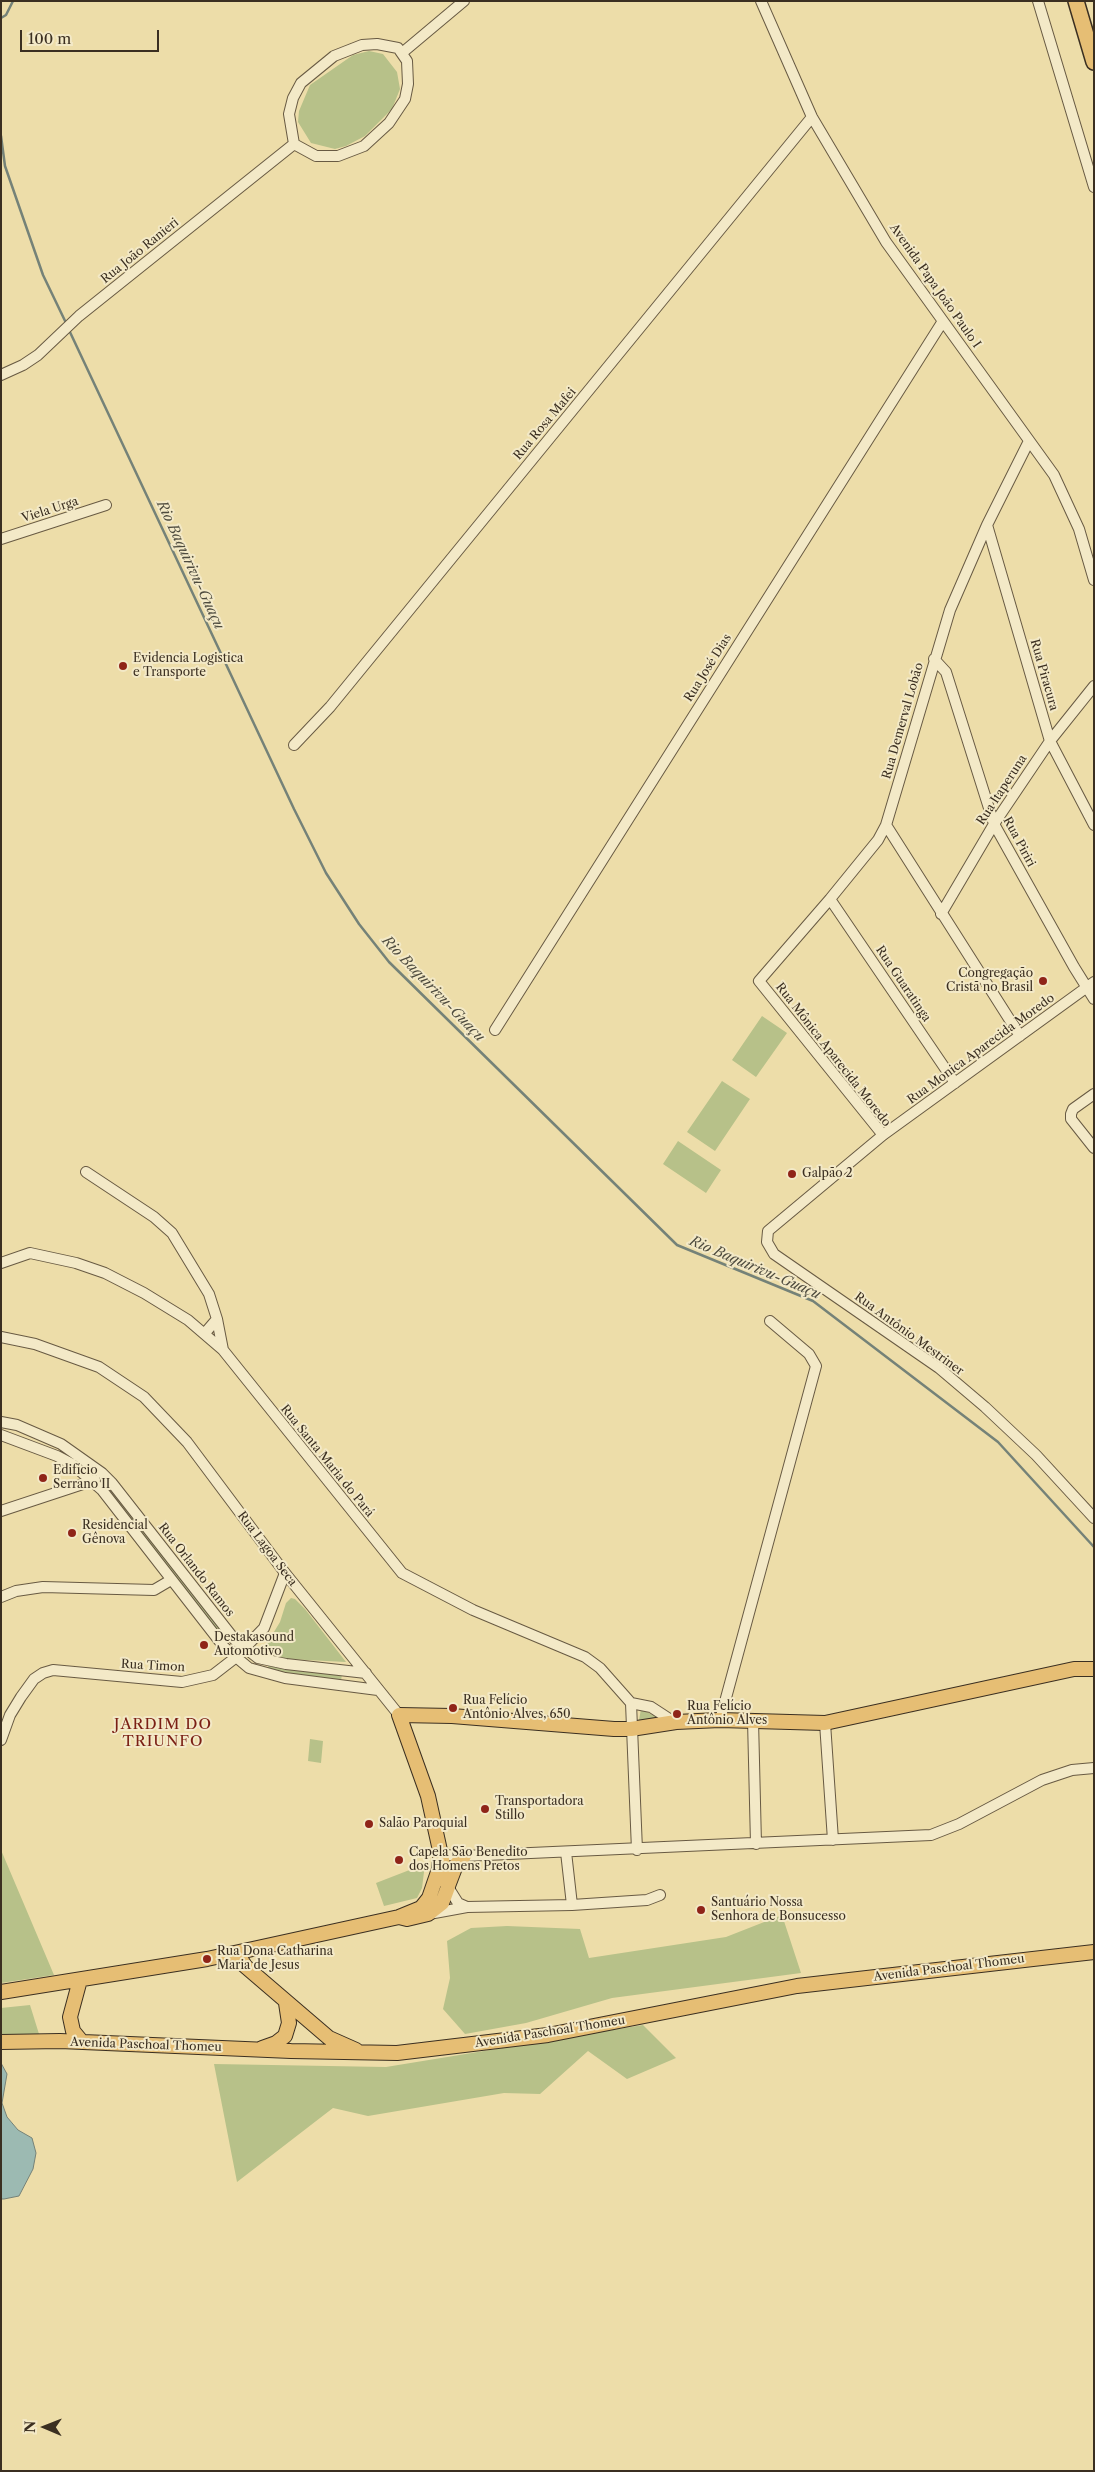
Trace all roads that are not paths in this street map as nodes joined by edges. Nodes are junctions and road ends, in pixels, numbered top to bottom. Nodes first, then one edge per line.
1 (464, 1) edge
2 (761, 1) edge
3 (1038, 1) edge
4 (1076, 1) edge
5 (402, 53) junction
6 (1094, 62) edge
7 (812, 117) junction
8 (294, 144) junction
9 (1094, 186) edge
10 (944, 321) junction
11 (1, 375) edge
12 (1029, 441) junction
13 (106, 505) dead end
14 (987, 525) junction
15 (1, 539) edge
16 (1094, 580) edge
17 (934, 659) junction
18 (1094, 686) edge
19 (1050, 741) junction
20 (294, 745) dead end
21 (994, 824) junction
22 (886, 825) junction
23 (1094, 825) edge
24 (830, 899) junction
25 (941, 914) junction
26 (760, 981) joint
27 (1090, 985) edge
28 (1094, 999) edge
29 (495, 1030) dead end
30 (1020, 1036) junction
31 (955, 1083) junction
32 (1094, 1094) edge
33 (883, 1135) junction
34 (1094, 1148) edge
35 (86, 1172) dead end
36 (767, 1242) joint
37 (1, 1263) edge
38 (217, 1319) junction
39 (770, 1321) dead end
40 (205, 1333) junction
41 (1, 1337) edge
42 (223, 1350) junction
43 (1, 1422) edge
44 (1, 1435) edge
45 (102, 1474) junction
46 (92, 1482) junction
47 (1, 1511) edge
48 (1094, 1518) edge
49 (285, 1573) junction
50 (172, 1580) junction
51 (1, 1597) edge
52 (245, 1649) junction
53 (235, 1658) junction
54 (1094, 1669) edge
55 (366, 1673) junction
56 (378, 1690) junction
57 (631, 1703) junction
58 (398, 1716) junction
59 (720, 1720) junction
60 (753, 1720) junction
61 (674, 1722) junction
62 (825, 1724) junction
63 (631, 1729) junction
64 (1, 1740) edge
65 (1094, 1768) edge
66 (833, 1840) junction
67 (756, 1844) junction
68 (440, 1848) junction
69 (637, 1850) junction
70 (566, 1852) junction
71 (464, 1856) junction
72 (448, 1887) junction
73 (660, 1895) dead end
74 (572, 1905) junction
75 (467, 1907) junction
76 (428, 1914) junction
77 (399, 1917) junction
78 (1094, 1952) edge
79 (237, 1953) junction
80 (80, 1980) junction
81 (1, 1992) edge
82 (286, 2003) junction
83 (1, 2042) edge
84 (82, 2042) junction
85 (259, 2049) junction
86 (361, 2053) junction

1 - 5 street
2 - 7 street, Avenida Papa João Paulo I
3 - 9 street
4 - 6 highway
5 - 8 street
5 - 8 street
7 - 10 street, Avenida Papa João Paulo I
7 - 20 street, Rua Rosa Mafei
8 - 11 street, Rua João Ranieri
10 - 12 street, Avenida Papa João Paulo I
10 - 29 street, Rua José Dias
12 - 14 street, Rua Demerval Lobão
12 - 16 street, Avenida Papa João Paulo I
13 - 15 street, Viela Urga
14 - 17 street, Rua Demerval Lobão
14 - 19 street, Rua Piracura
17 - 21 street, Rua Piriri
17 - 22 street, Rua Demerval Lobão
18 - 19 street, Rua Itaperuna
19 - 21 street, Rua Itaperuna
19 - 23 street, Rua Piracura
21 - 25 street, Rua Itaperuna
21 - 27 street, Rua Piriri
22 - 24 street, Rua Demerval Lobão
22 - 25 street
24 - 26 street, Rua Demerval Lobão
24 - 31 street, Rua Guaratinga
25 - 30 street
26 - 33 street, Rua Mônica Aparecida Moredo
27 - 28 street, Rua Piriri
27 - 30 street, Rua Monica Aparecida Moredo
30 - 31 street, Rua Monica Aparecida Moredo
31 - 33 street, Rua Monica Aparecida Moredo
32 - 34 street
33 - 36 street, Rua Mônica Aparecida Moredo
35 - 38 street
36 - 48 street, Rua Antônio Mestriner
37 - 40 street, Rua Santa Maria do Pará
38 - 40 street
38 - 42 street
39 - 59 street
40 - 42 street, Rua Santa Maria do Pará
41 - 49 street, Rua Lagoa Seca
42 - 57 street, Rua Santa Maria do Pará
43 - 45 street, Rua Orlando Ramos
44 - 46 street, Rua Orlando Ramos
45 - 46 street
45 - 52 street, Rua Orlando Ramos
46 - 47 street
46 - 50 street, Rua Orlando Ramos
49 - 52 street, Rua Timon
49 - 55 street, Rua Lagoa Seca
50 - 51 street
50 - 53 street, Rua Orlando Ramos
52 - 53 street, Rua Timon
52 - 55 street, Rua Orlando Ramos
53 - 56 street, Rua Orlando Ramos
53 - 64 street, Rua Timon
54 - 62 main road
55 - 56 street, Rua Lagoa Seca
56 - 58 street, Rua Lagoa Seca
57 - 61 street
57 - 63 street
58 - 63 main road
58 - 68 main road, Rua Lagoa Seca
59 - 60 main road
59 - 61 main road
60 - 62 main road
60 - 67 street
61 - 63 main road
62 - 66 street
63 - 69 street
65 - 66 street
66 - 67 street
67 - 69 street
68 - 71 street
68 - 72 main road
68 - 77 main road
69 - 70 street
70 - 71 street
70 - 74 street
71 - 72 main road
72 - 75 street
72 - 76 main road
73 - 74 street
74 - 75 street
75 - 76 street
76 - 77 main road
77 - 79 main road
78 - 86 main road, Avenida Paschoal Thomeu
79 - 80 main road
79 - 82 main road
80 - 81 main road
80 - 84 main road
82 - 85 main road
82 - 86 main road
83 - 84 main road, Avenida Paschoal Thomeu
84 - 85 main road, Avenida Paschoal Thomeu
85 - 86 main road, Avenida Paschoal Thomeu

